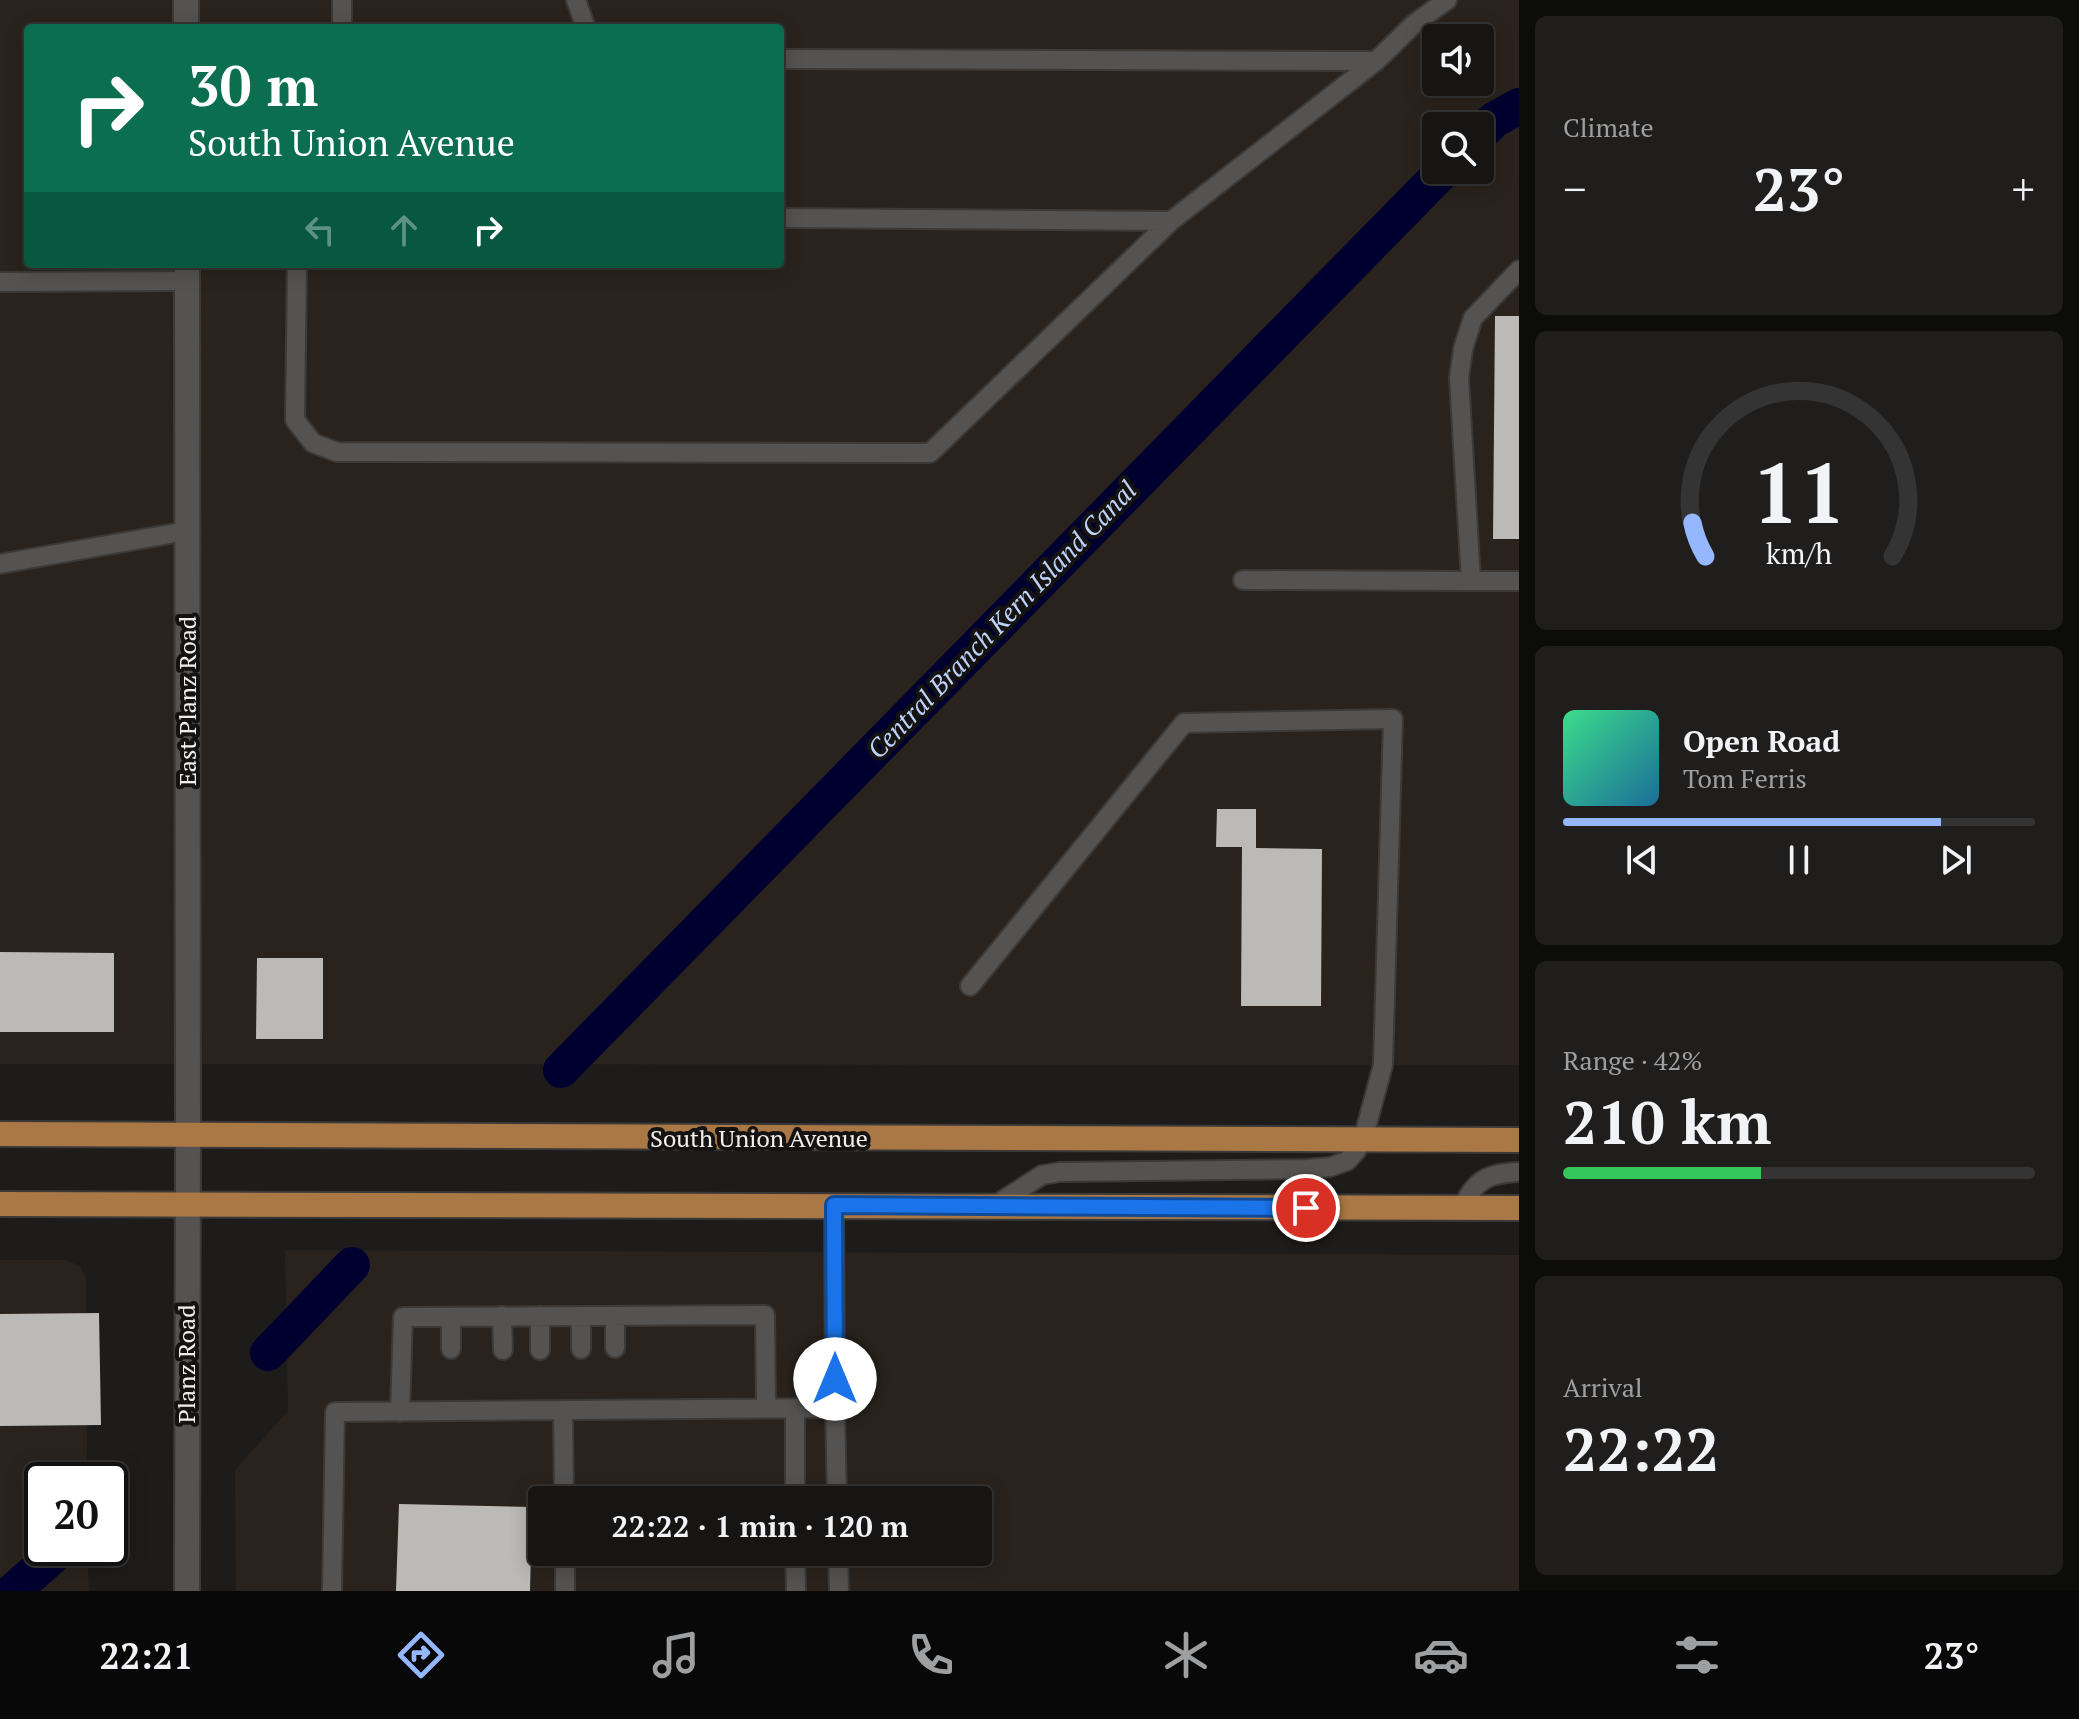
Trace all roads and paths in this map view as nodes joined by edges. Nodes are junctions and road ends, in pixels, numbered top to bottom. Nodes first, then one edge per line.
1 (186, 0) edge
2 (342, 0) edge
3 (576, 0) edge
4 (1447, 0) edge
5 (186, 24) edge
6 (342, 24) edge
7 (585, 24) edge
8 (784, 59) edge
9 (1376, 61) junction
10 (784, 218) edge
11 (1171, 221) junction
12 (297, 268) edge
13 (1519, 270) edge
14 (187, 273) edge
15 (0, 282) edge
16 (187, 531) junction
17 (0, 564) edge
18 (1243, 580) dead end
19 (1471, 581) junction
20 (1519, 581) edge
21 (970, 986) dead end
22 (0, 1134) edge
23 (188, 1137) junction
24 (1363, 1139) junction
25 (1519, 1140) edge
26 (1519, 1172) edge
27 (0, 1204) edge
28 (187, 1204) junction
29 (834, 1205) junction
30 (994, 1206) junction
31 (1519, 1208) edge
32 (1462, 1209) junction
33 (502, 1316) junction
34 (540, 1316) junction
35 (581, 1316) junction
36 (615, 1316) junction
37 (451, 1317) junction
38 (615, 1348) dead end
39 (451, 1349) dead end
40 (581, 1349) dead end
41 (503, 1350) dead end
42 (540, 1350) dead end
43 (575, 1406) junction
44 (766, 1408) junction
45 (795, 1408) junction
46 (835, 1408) junction
47 (400, 1412) junction
48 (566, 1486) edge
49 (795, 1486) edge
50 (837, 1486) edge
51 (565, 1566) edge
52 (795, 1566) edge
53 (838, 1566) edge
54 (187, 1591) edge
55 (332, 1591) edge
56 (565, 1591) edge
57 (796, 1591) edge
58 (839, 1591) edge

1 - 5 street
2 - 6 lane
3 - 7 lane
4 - 9 lane
8 - 9 lane
9 - 11 lane
10 - 11 lane
11 - 12 lane
13 - 19 lane
14 - 15 lane
14 - 16 street, East Planz Road
16 - 17 lane
16 - 23 street, East Planz Road
18 - 19 lane
19 - 20 lane
21 - 24 lane
22 - 23 main road, South Union Avenue
23 - 24 main road, South Union Avenue
23 - 28 street, Planz Road
24 - 25 main road, South Union Avenue
24 - 30 lane
26 - 32 lane
27 - 28 main road
28 - 29 main road
28 - 54 street, Planz Road
29 - 30 main road
29 - 46 lane
30 - 32 main road
31 - 32 main road
33 - 34 lane
33 - 37 lane
33 - 41 lane
34 - 35 lane
34 - 42 lane
35 - 36 lane
35 - 40 lane
36 - 38 lane
36 - 44 lane
37 - 39 lane
37 - 47 lane
43 - 44 lane
43 - 47 lane
43 - 48 lane
44 - 45 lane
45 - 46 lane
45 - 49 lane
46 - 50 lane
47 - 55 lane
51 - 56 lane
52 - 57 lane
53 - 58 lane

